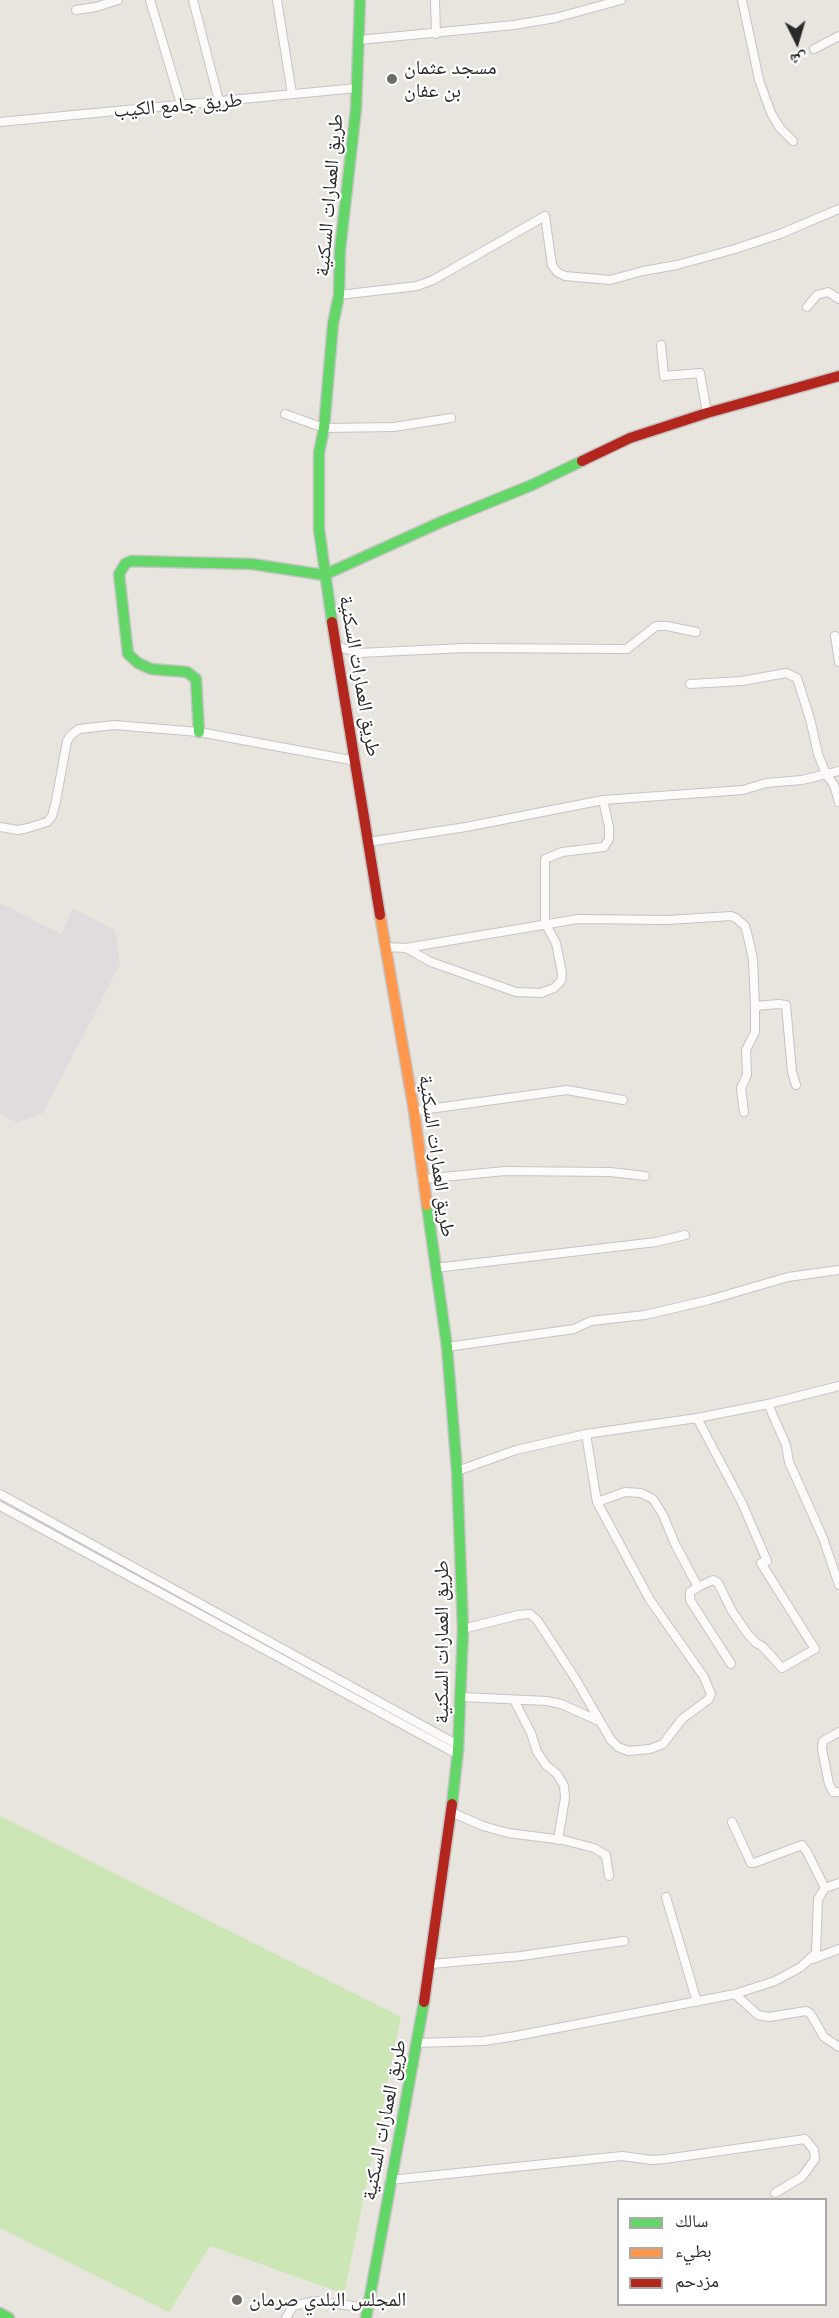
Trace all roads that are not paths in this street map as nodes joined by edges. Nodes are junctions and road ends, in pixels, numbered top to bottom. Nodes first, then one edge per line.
1 (118, 0) edge
2 (150, 0) edge
3 (193, 0) edge
4 (277, 0) edge
5 (360, 0) edge
6 (435, 0) edge
7 (621, 0) edge
8 (742, 0) edge
9 (76, 10) dead end
10 (436, 34) junction
11 (839, 36) edge
12 (359, 40) junction
13 (814, 49) dead end
14 (357, 88) junction
15 (292, 94) junction
16 (219, 101) junction
17 (181, 105) junction
18 (0, 122) edge
19 (793, 141) dead end
20 (839, 209) edge
21 (339, 295) junction
22 (839, 299) edge
23 (807, 307) dead end
24 (661, 345) dead end
25 (839, 376) edge
26 (707, 413) junction
27 (285, 414) dead end
28 (451, 418) dead end
29 (324, 428) junction
30 (324, 575) junction
31 (696, 632) dead end
32 (836, 636) dead end
33 (337, 646) junction
34 (839, 662) edge
35 (690, 684) dead end
36 (199, 732) junction
37 (356, 761) junction
38 (839, 771) edge
39 (826, 774) junction
40 (603, 800) junction
41 (839, 802) edge
42 (0, 827) edge
43 (368, 842) junction
44 (545, 923) junction
45 (385, 947) junction
46 (406, 948) junction
47 (755, 1006) junction
48 (796, 1085) dead end
49 (623, 1100) dead end
50 (414, 1111) junction
51 (744, 1112) dead end
52 (645, 1176) dead end
53 (422, 1179) junction
54 (685, 1235) dead end
55 (435, 1268) junction
56 (839, 1270) edge
57 (447, 1347) junction
58 (839, 1386) edge
59 (768, 1404) junction
60 (697, 1418) junction
61 (586, 1434) junction
62 (457, 1471) junction
63 (0, 1494) edge
64 (597, 1502) junction
65 (0, 1506) edge
66 (839, 1585) edge
67 (698, 1587) junction
68 (463, 1629) junction
69 (731, 1664) dead end
70 (462, 1697) junction
71 (514, 1700) junction
72 (599, 1721) junction
73 (839, 1732) edge
74 (458, 1749) junction
75 (839, 1792) edge
76 (451, 1812) junction
77 (732, 1822) dead end
78 (558, 1840) junction
79 (609, 1876) dead end
80 (839, 1883) edge
81 (825, 1888) junction
82 (666, 1897) dead end
83 (624, 1941) dead end
84 (839, 1949) edge
85 (811, 1960) junction
86 (431, 1964) junction
87 (735, 1994) junction
88 (697, 2002) junction
89 (416, 2043) junction
90 (839, 2047) edge
91 (390, 2180) junction
92 (775, 2193) dead end
93 (0, 2313) edge
94 (367, 2313) edge
95 (9, 2318) edge
96 (286, 2318) edge

1 - 9 street
2 - 17 street
3 - 16 street
4 - 15 street
5 - 12 main road, طريق العمارات السكنية
6 - 10 street
7 - 10 street
8 - 19 street
10 - 12 street
11 - 13 street
12 - 14 main road, طريق العمارات السكنية
14 - 15 street, طريق جامع الكيب
14 - 21 main road, طريق العمارات السكنية
15 - 16 street, طريق جامع الكيب
16 - 17 street, طريق جامع الكيب
17 - 18 street, طريق جامع الكيب
20 - 21 street
21 - 29 main road, طريق العمارات السكنية
22 - 23 street
24 - 26 street
25 - 26 main road
26 - 30 main road
27 - 29 street
28 - 29 street
29 - 30 main road, طريق العمارات السكنية
30 - 33 main road, طريق العمارات السكنية
30 - 36 main road
31 - 33 street
32 - 34 street
33 - 37 main road, طريق العمارات السكنية
35 - 39 street
36 - 37 street
36 - 42 street
37 - 43 main road, طريق العمارات السكنية
38 - 39 street
39 - 40 street
39 - 41 street
40 - 43 street
40 - 44 street
43 - 45 main road, طريق العمارات السكنية
44 - 46 street
44 - 46 street
44 - 47 street
45 - 46 street
45 - 50 main road, طريق العمارات السكنية
47 - 48 street
47 - 51 street
49 - 50 street
50 - 53 main road, طريق العمارات السكنية
52 - 53 street
53 - 55 main road, طريق العمارات السكنية
54 - 55 street
55 - 57 main road, طريق العمارات السكنية
56 - 57 street
57 - 62 main road, طريق العمارات السكنية
58 - 59 street
59 - 60 street
59 - 66 street
60 - 61 street
60 - 67 street
61 - 62 street
61 - 64 street
62 - 68 main road, طريق العمارات السكنية
63 - 74 street
64 - 67 street
64 - 72 street
65 - 74 street
67 - 69 street
68 - 70 main road, طريق العمارات السكنية
68 - 72 street
70 - 71 street
70 - 74 main road, طريق العمارات السكنية
71 - 72 street
71 - 78 street
73 - 75 street
74 - 76 main road, طريق العمارات السكنية
76 - 78 street
76 - 86 main road, طريق العمارات السكنية
77 - 81 street
78 - 79 street
80 - 81 street
81 - 85 street
82 - 88 street
83 - 86 street
84 - 85 street
85 - 87 street
86 - 89 main road, طريق العمارات السكنية
87 - 88 street
87 - 90 street
88 - 89 street
89 - 91 main road, طريق العمارات السكنية
91 - 92 street
91 - 94 main road, طريق العمارات السكنية
93 - 95 main road
94 - 96 street

